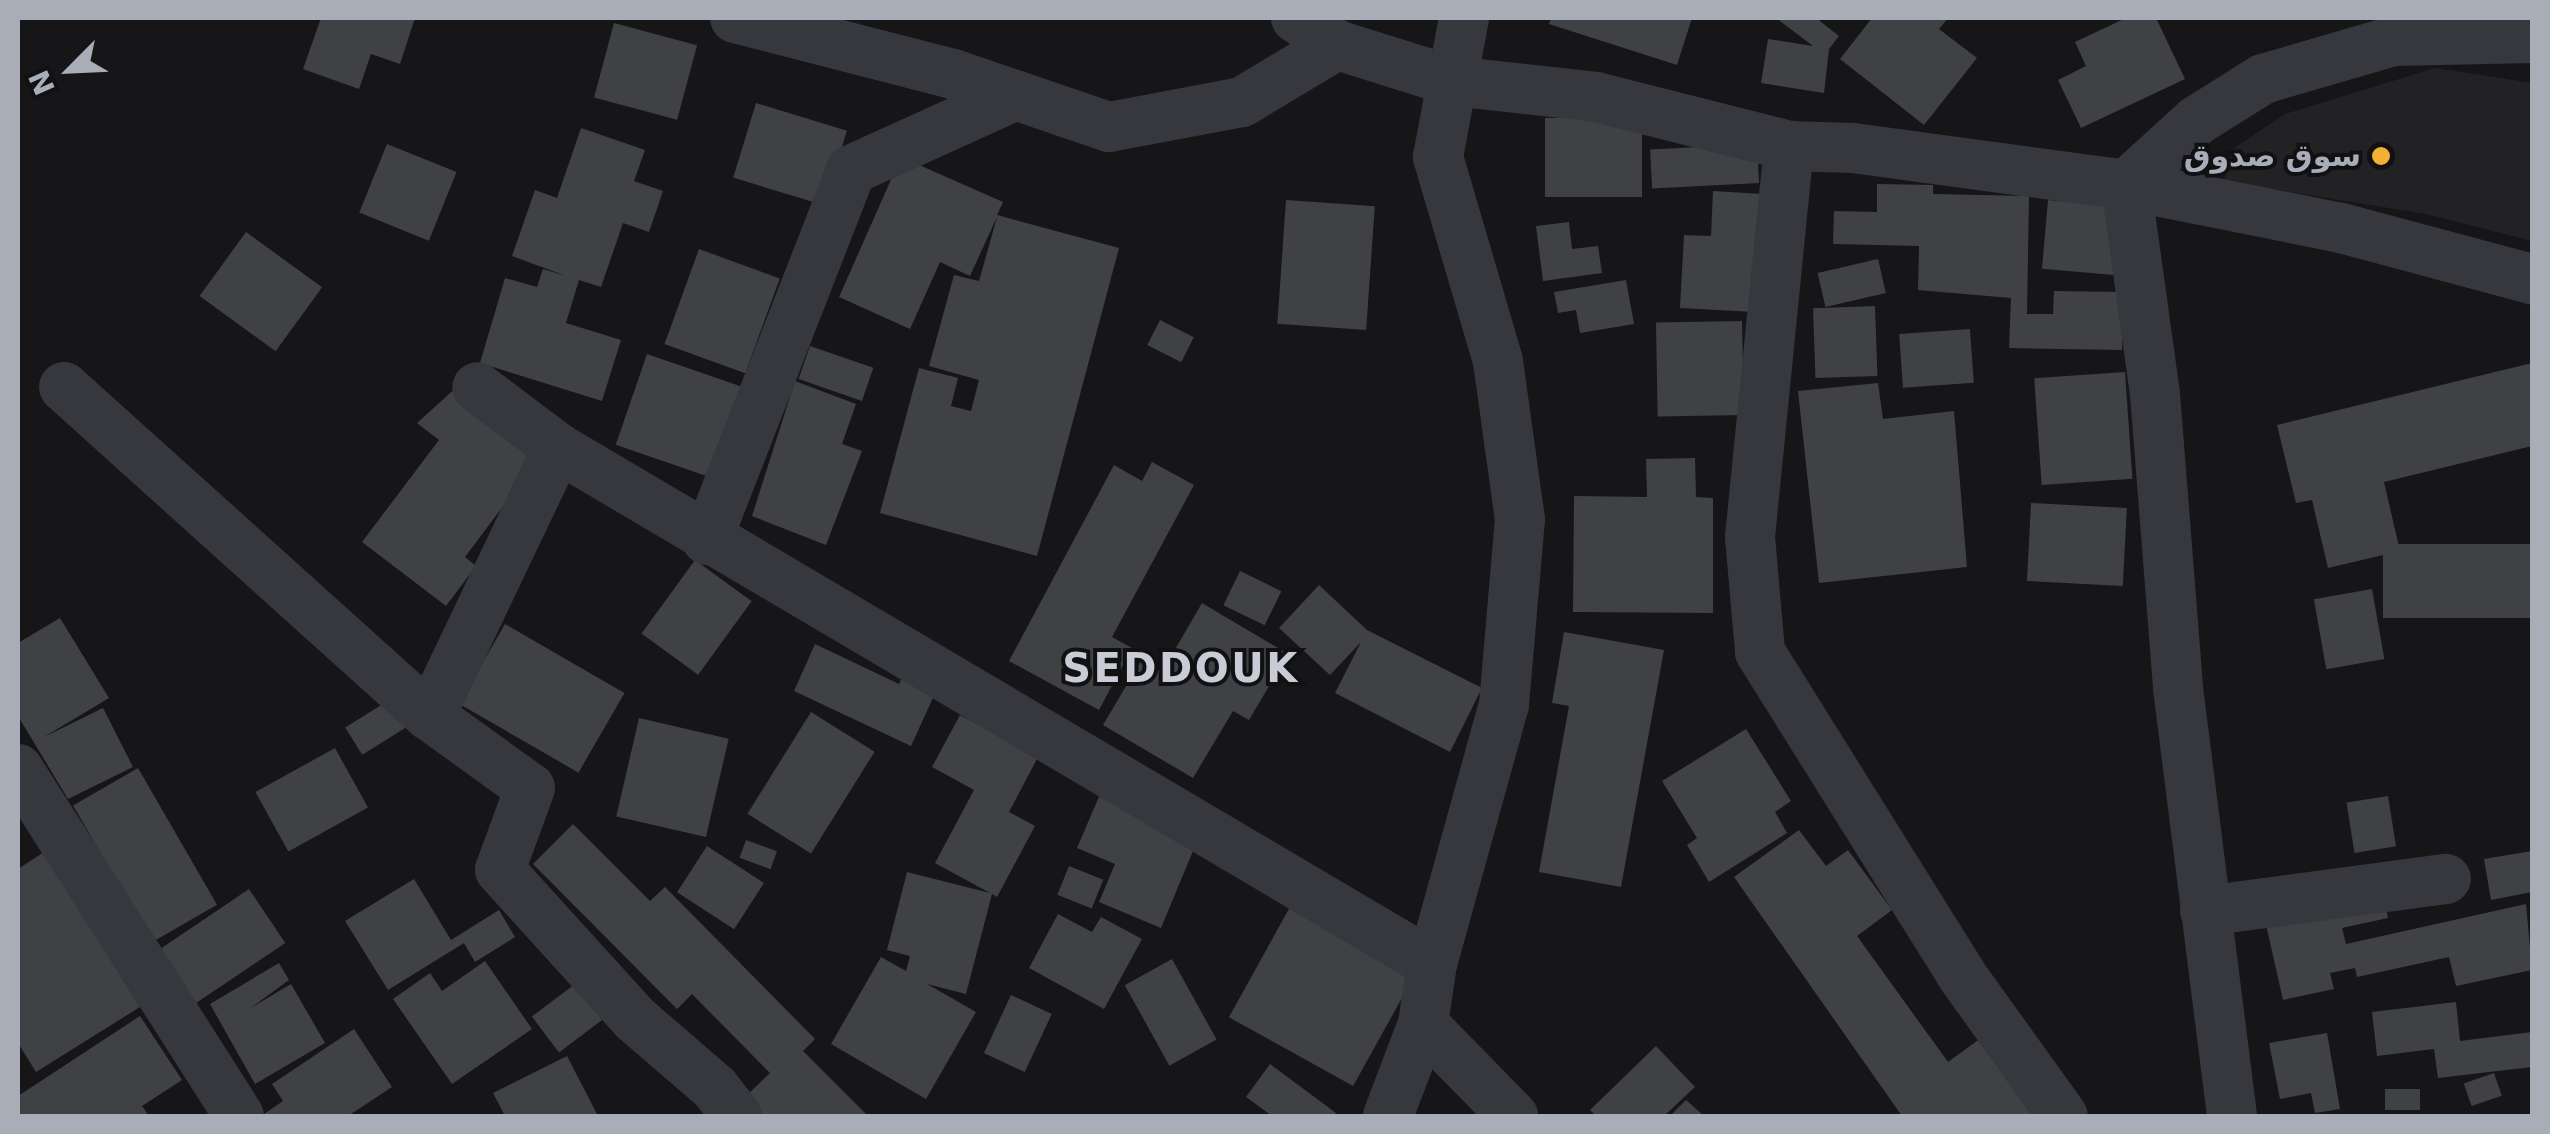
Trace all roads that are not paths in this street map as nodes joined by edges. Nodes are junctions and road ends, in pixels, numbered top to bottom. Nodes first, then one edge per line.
1 (1296, 18) edge
2 (1464, 18) edge
3 (763, 21) edge
4 (2532, 38) edge
5 (1336, 45) junction
6 (1452, 81) junction
7 (1016, 95) junction
8 (1789, 146) junction
9 (2126, 185) junction
10 (2532, 279) edge
11 (64, 387) dead end
12 (477, 387) dead end
13 (558, 448) junction
14 (707, 540) junction
15 (430, 716) junction
16 (18, 769) edge
17 (2446, 879) dead end
18 (2205, 911) junction
19 (1432, 964) junction
20 (1423, 1024) junction
21 (239, 1116) edge
22 (737, 1116) edge
23 (1388, 1116) edge
24 (1513, 1116) edge
25 (2062, 1116) edge
26 (2232, 1116) edge

1 - 5 street
2 - 6 street
3 - 7 street
4 - 9 street
5 - 6 street
5 - 7 street
6 - 8 street
6 - 19 street
7 - 14 street
8 - 9 street
8 - 25 street
9 - 10 street
9 - 18 street
11 - 15 street
12 - 13 street
13 - 14 street
13 - 15 street
14 - 19 street
15 - 22 street
16 - 21 street
17 - 18 street
18 - 26 street
19 - 20 street
20 - 23 street
20 - 24 street

